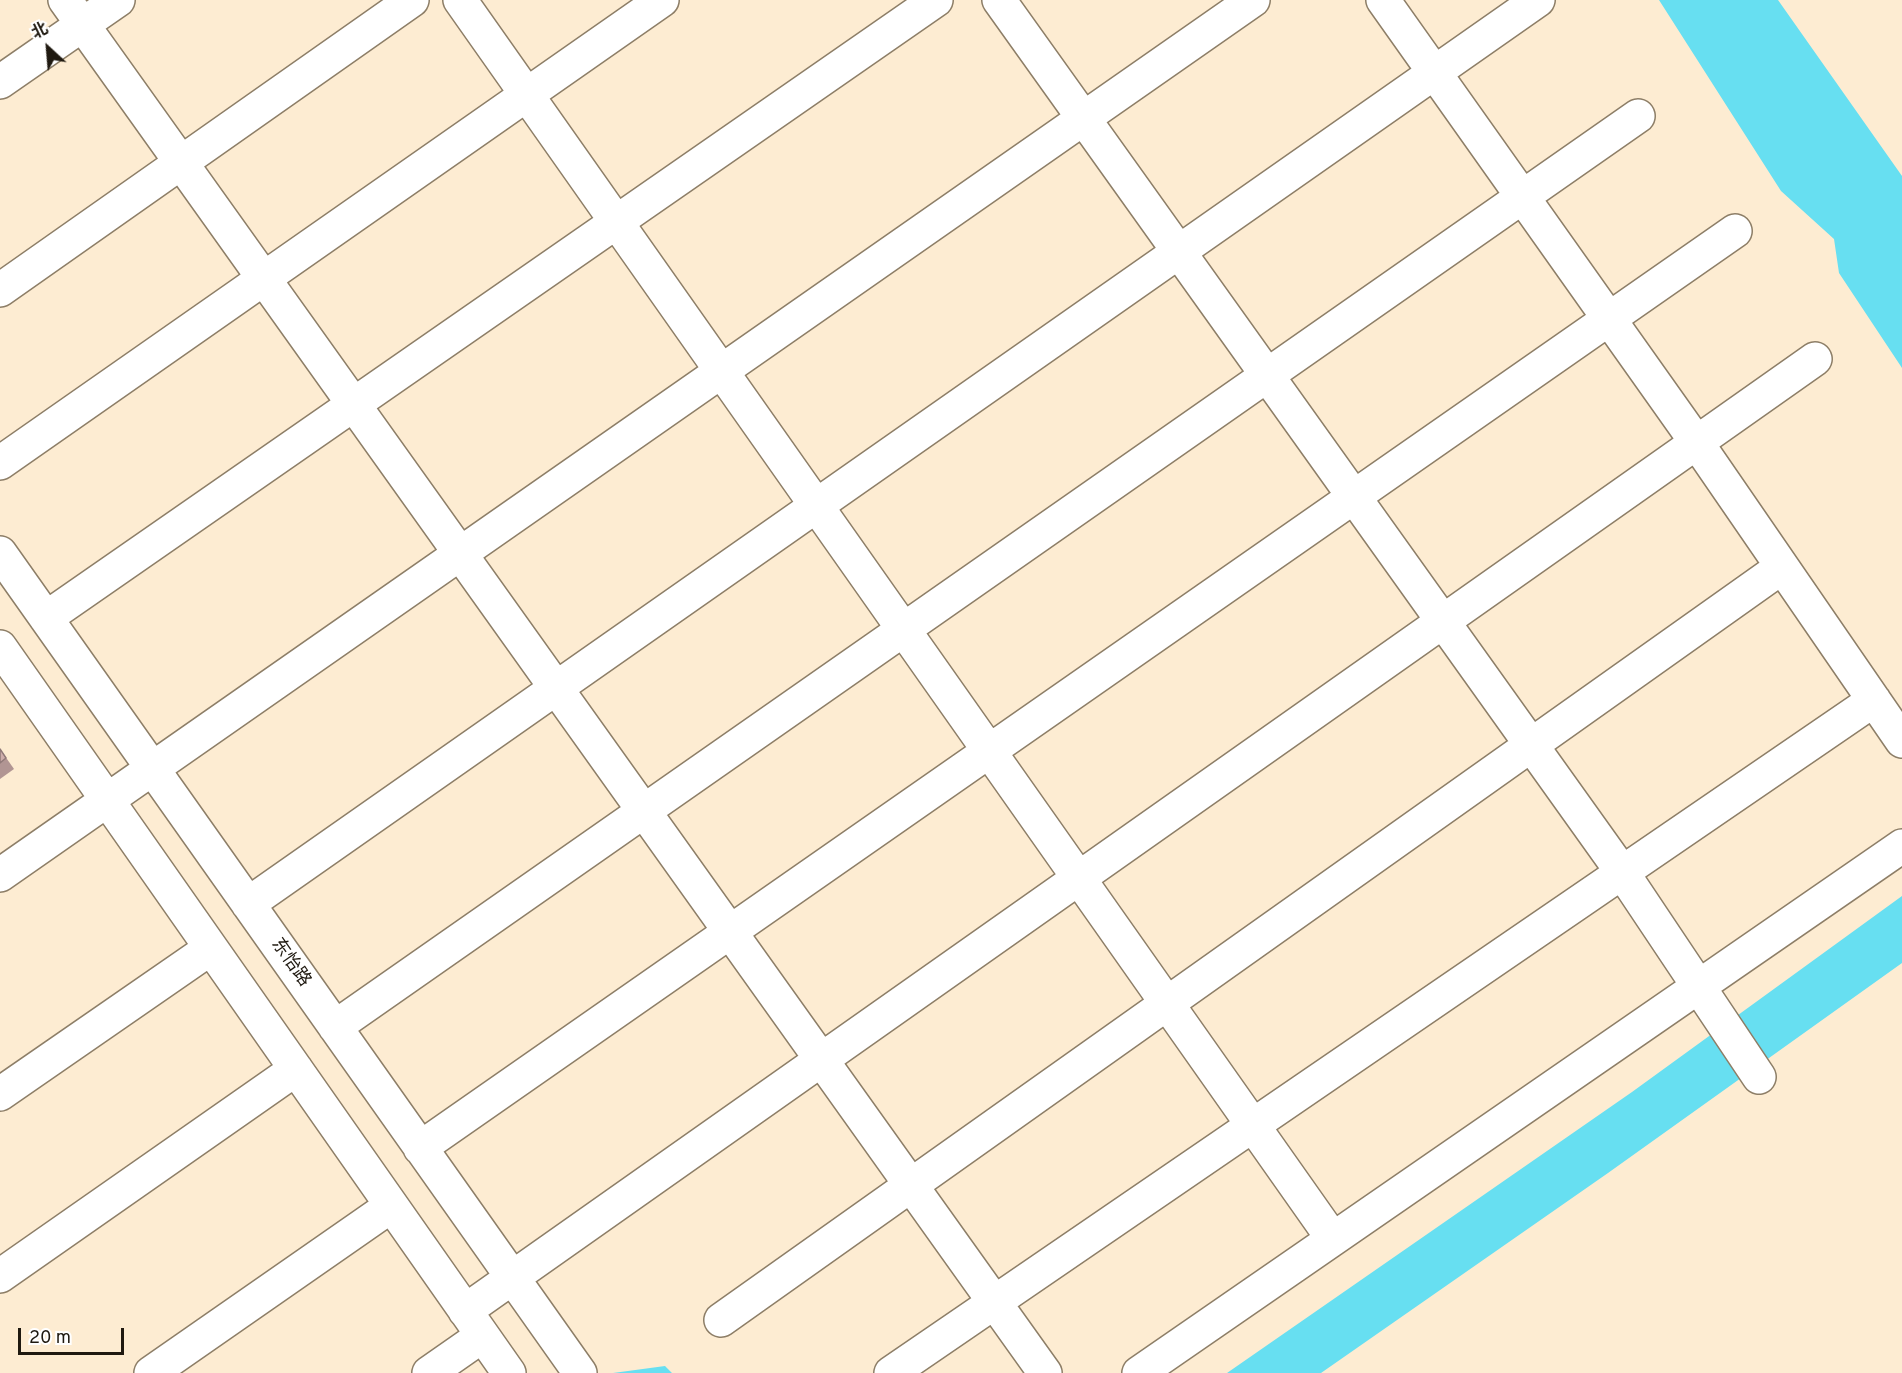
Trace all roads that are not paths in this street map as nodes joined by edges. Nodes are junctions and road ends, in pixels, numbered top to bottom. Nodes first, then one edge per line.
1 (118, 0) edge
2 (412, 0) edge
3 (460, 0) edge
4 (662, 0) edge
5 (936, 0) edge
6 (999, 0) edge
7 (1253, 0) edge
8 (1383, 0) edge
9 (1538, 0) edge
10 (74, 12) edge
11 (1434, 72) junction
12 (0, 82) edge
13 (526, 94) junction
14 (1638, 116) dead end
15 (1084, 118) junction
16 (181, 162) junction
17 (1522, 197) junction
18 (616, 222) junction
19 (1735, 231) dead end
20 (1179, 251) junction
21 (264, 279) junction
22 (0, 290) edge
23 (1609, 319) junction
24 (1815, 359) dead end
25 (722, 371) junction
26 (1267, 375) junction
27 (354, 404) junction
28 (1696, 443) junction
29 (0, 464) edge
30 (1354, 497) junction
31 (816, 506) junction
32 (0, 552) edge
33 (460, 553) junction
34 (1782, 567) junction
35 (46, 618) junction
36 (1443, 622) junction
37 (903, 629) junction
38 (0, 648) edge
39 (556, 688) junction
40 (1874, 700) junction
41 (1902, 741) edge
42 (1531, 745) junction
43 (990, 751) junction
44 (152, 769) junction
45 (107, 800) junction
46 (644, 811) junction
47 (1902, 846) edge
48 (1622, 872) junction
49 (0, 875) edge
50 (1079, 878) junction
51 (248, 904) junction
52 (730, 932) junction
53 (211, 948) junction
54 (1700, 985) junction
55 (1167, 1003) junction
56 (335, 1027) junction
57 (821, 1060) junction
58 (296, 1070) junction
59 (1759, 1077) dead end
60 (0, 1094) edge
61 (1253, 1125) junction
62 (420, 1148) junction
63 (911, 1185) junction
64 (391, 1206) junction
65 (1333, 1239) junction
66 (0, 1276) edge
67 (513, 1277) junction
68 (994, 1302) junction
69 (721, 1320) dead end
70 (474, 1323) junction
71 (573, 1364) edge
72 (507, 1371) edge
73 (151, 1373) edge
74 (429, 1373) edge
75 (891, 1373) edge
76 (1045, 1373) edge
77 (1139, 1373) edge

1 - 10 street
2 - 16 street
3 - 13 street
4 - 13 street
5 - 18 street
6 - 15 street
7 - 15 street
8 - 11 street
9 - 11 street
10 - 12 street
10 - 16 street
11 - 17 street
11 - 20 street
13 - 18 street
13 - 21 street
14 - 17 street
15 - 20 street
15 - 25 street
16 - 21 street
16 - 22 street
17 - 23 street
17 - 26 street
18 - 25 street
18 - 27 street
19 - 23 street
20 - 26 street
20 - 31 street
21 - 27 street
21 - 29 street
23 - 28 street
23 - 30 street
24 - 28 street
25 - 31 street
25 - 33 street
26 - 30 street
26 - 37 street
27 - 33 street
27 - 35 street
28 - 34 street
28 - 36 street
30 - 36 street
30 - 43 street
31 - 37 street
31 - 39 street
32 - 35 street, 东怡路
33 - 39 street
33 - 44 street
34 - 40 street
34 - 42 street
35 - 44 street, 东怡路
36 - 42 street
36 - 50 street
37 - 43 street
37 - 46 street
38 - 45 street
39 - 46 street
39 - 51 street
40 - 41 street
40 - 48 street
42 - 48 street
42 - 55 street
43 - 50 street
43 - 52 street
44 - 45 street
44 - 51 street, 东怡路
45 - 49 street
45 - 53 street
46 - 52 street
46 - 56 street
47 - 54 street
48 - 54 street
48 - 61 street
50 - 55 street
50 - 57 street
51 - 56 street, 东怡路
52 - 57 street
52 - 62 street
53 - 58 street
53 - 60 street
54 - 59 street
54 - 65 street
55 - 61 street
55 - 63 street
56 - 62 street, 东怡路
57 - 63 street
57 - 67 street
58 - 64 street
58 - 66 street
61 - 65 street
61 - 68 street
62 - 67 street, 东怡路
63 - 68 street
63 - 69 street
64 - 70 street
64 - 73 street
65 - 77 street
67 - 70 street
67 - 71 street, 东怡路
68 - 75 street
68 - 76 street
70 - 72 street
70 - 74 street

